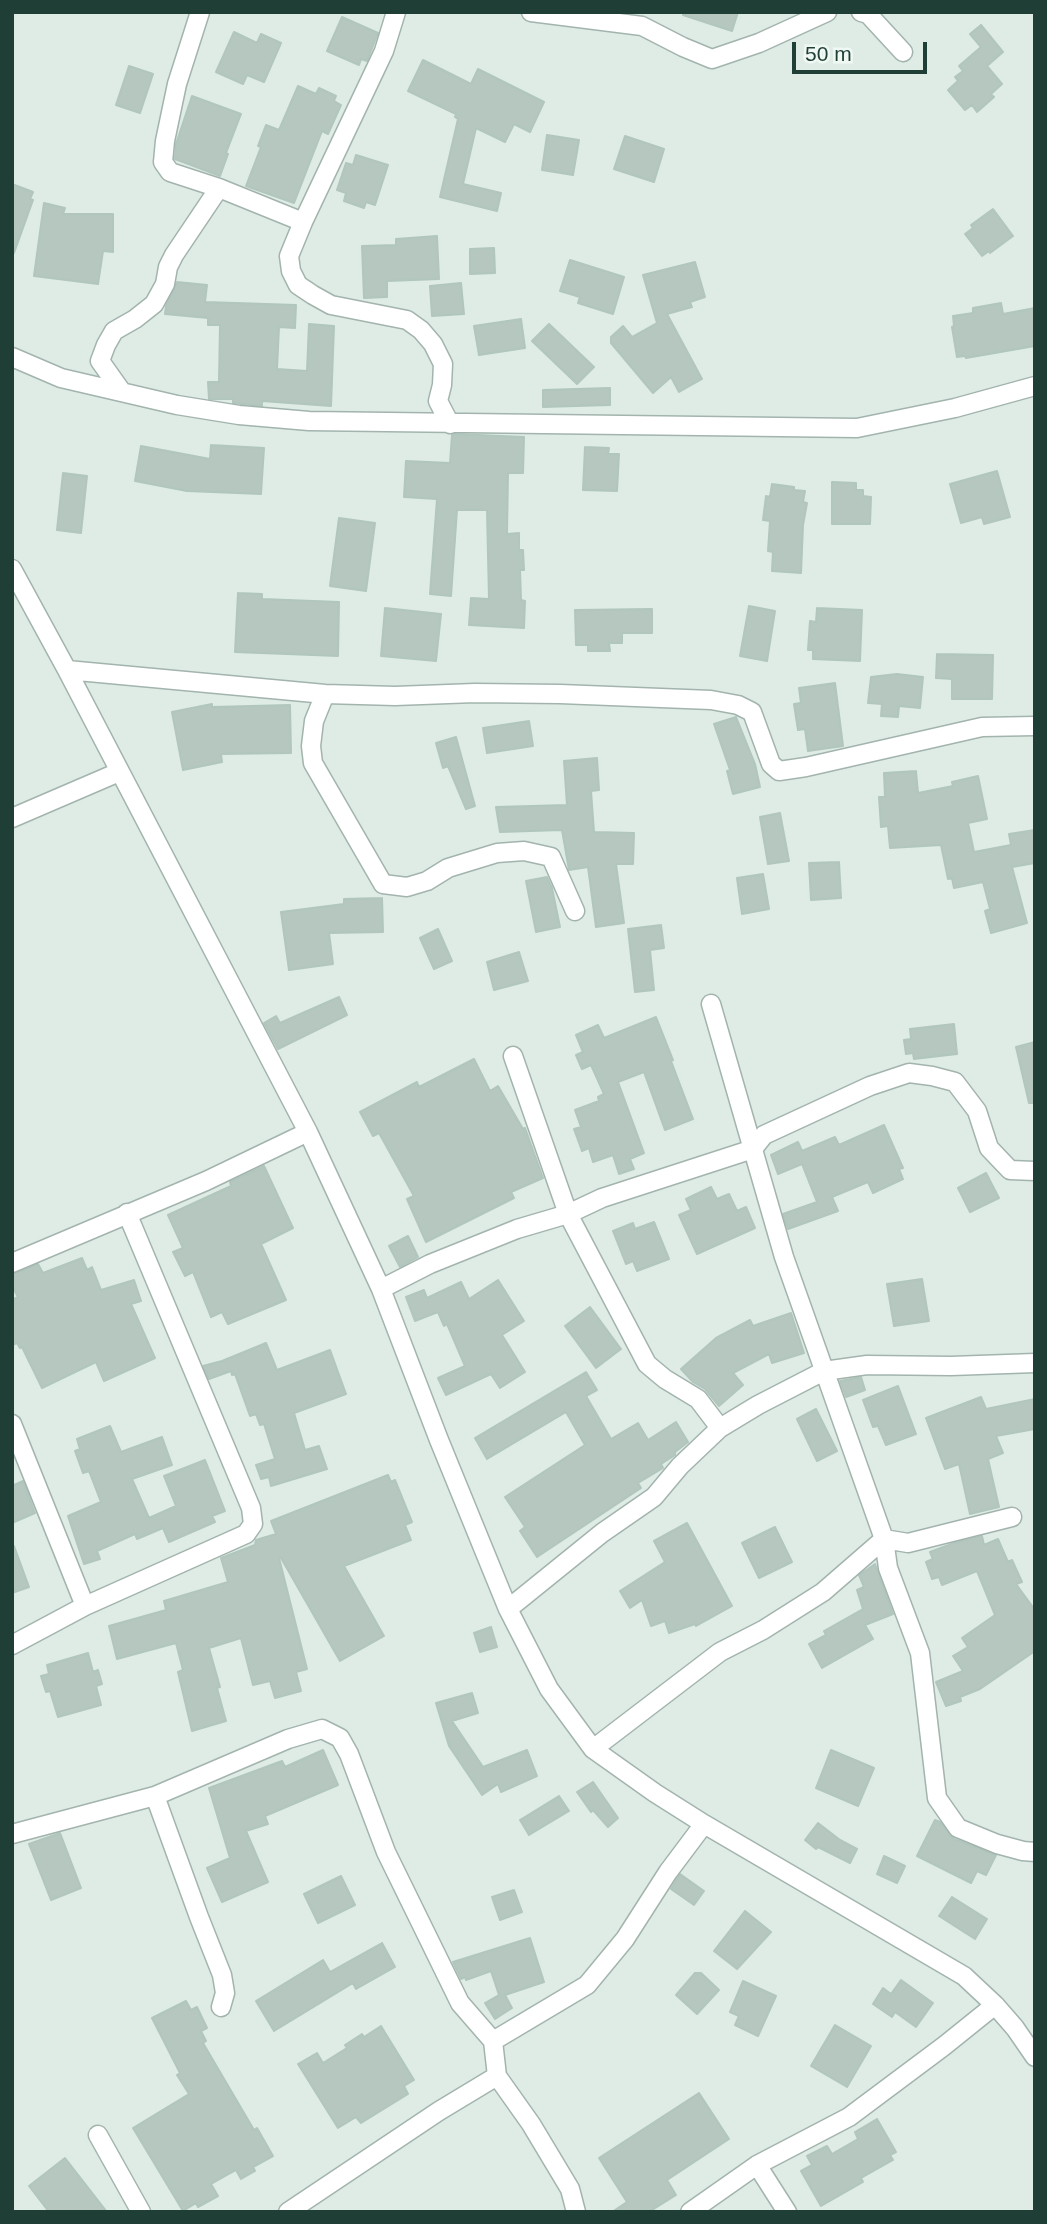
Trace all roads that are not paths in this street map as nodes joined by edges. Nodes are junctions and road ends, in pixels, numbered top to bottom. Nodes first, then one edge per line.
1 (200, 12) edge
2 (396, 12) edge
3 (531, 12) edge
4 (827, 12) edge
5 (861, 12) edge
6 (645, 19) edge
7 (903, 52) dead end
8 (219, 188) junction
9 (303, 222) junction
10 (12, 357) edge
11 (1035, 386) edge
12 (122, 392) junction
13 (450, 424) junction
14 (12, 569) edge
15 (18, 594) edge
16 (67, 670) junction
17 (325, 694) junction
18 (1035, 726) edge
19 (119, 772) junction
20 (12, 818) edge
21 (575, 911) dead end
22 (711, 1004) dead end
23 (513, 1056) dead end
24 (308, 1132) junction
25 (754, 1149) junction
26 (1035, 1171) edge
27 (127, 1213) junction
28 (568, 1214) junction
29 (12, 1264) edge
30 (381, 1289) junction
31 (1035, 1363) edge
32 (824, 1371) junction
33 (12, 1424) edge
34 (720, 1428) junction
35 (1012, 1517) dead end
36 (884, 1539) junction
37 (85, 1606) junction
38 (508, 1609) junction
39 (12, 1645) edge
40 (593, 1749) junction
41 (155, 1796) junction
42 (704, 1824) junction
43 (12, 1834) edge
44 (1035, 1852) edge
45 (995, 2005) junction
46 (221, 2007) dead end
47 (493, 2041) junction
48 (1035, 2057) edge
49 (497, 2076) junction
50 (98, 2135) dead end
51 (757, 2165) junction
52 (141, 2212) edge
53 (288, 2212) edge
54 (576, 2212) edge
55 (690, 2212) edge
56 (787, 2212) edge

1 - 8 street
2 - 9 street
3 - 6 street
4 - 6 street
5 - 7 street
8 - 9 street
8 - 12 street
9 - 13 street
10 - 12 street
11 - 13 street
12 - 13 street
14 - 15 street
15 - 16 street
16 - 17 street
16 - 19 street
17 - 18 street
17 - 21 street
19 - 20 street
19 - 24 street
22 - 25 street
23 - 28 street
24 - 27 street
24 - 30 street
25 - 26 street
25 - 28 street
25 - 32 street
27 - 29 street
27 - 37 street
28 - 30 street
28 - 34 street
30 - 38 street
31 - 32 street
32 - 34 street
32 - 36 street
33 - 37 street
34 - 38 street
35 - 36 street
36 - 40 street
36 - 44 street
37 - 39 street
38 - 40 street
40 - 42 street
41 - 43 street
41 - 46 street
41 - 47 street
42 - 45 street
42 - 47 street
45 - 48 street
45 - 51 street
47 - 49 street
49 - 53 street
49 - 54 street
50 - 52 street
51 - 55 street
51 - 56 street

